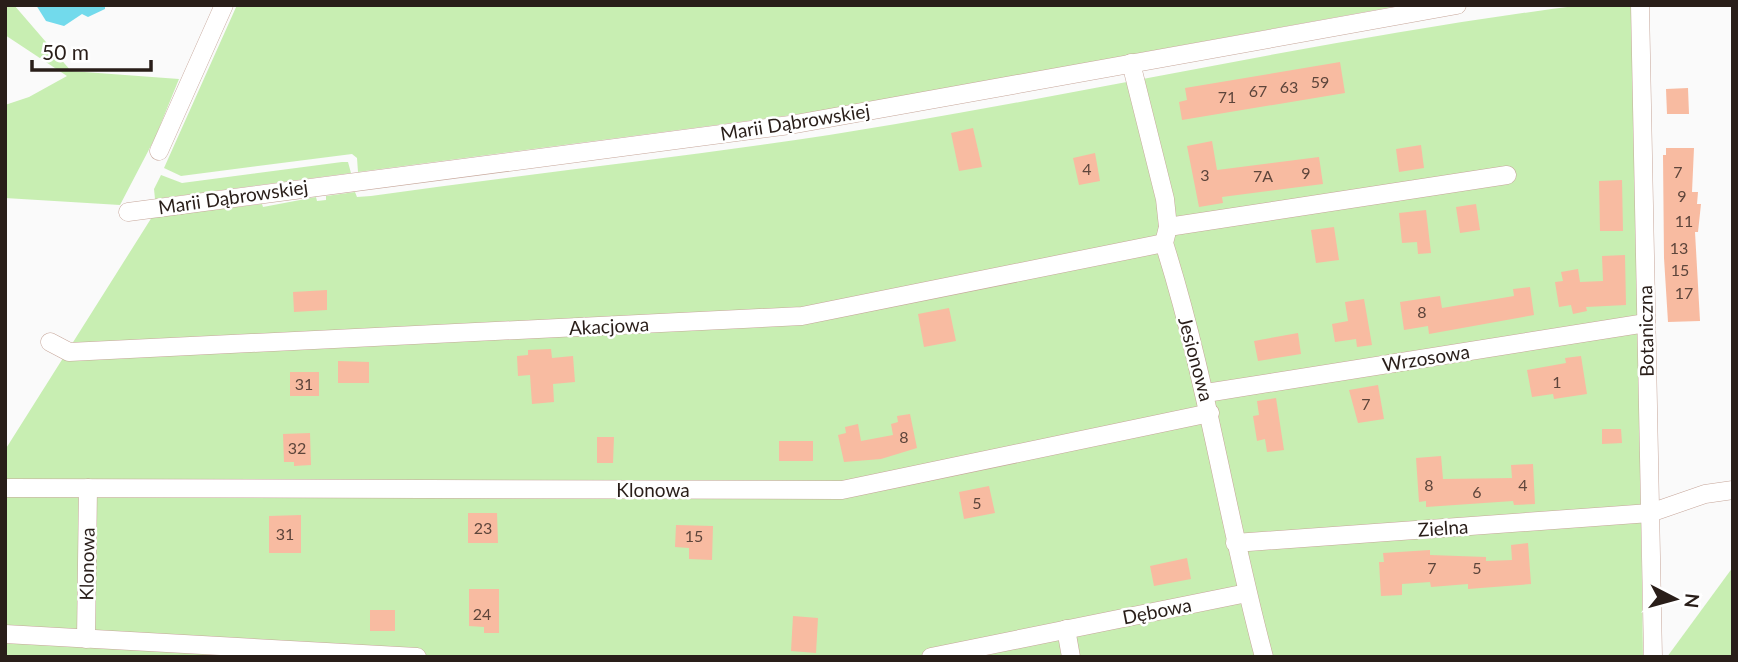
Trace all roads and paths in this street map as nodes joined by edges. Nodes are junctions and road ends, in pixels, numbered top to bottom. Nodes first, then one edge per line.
1 (224, 5) edge
2 (1457, 5) edge
3 (1640, 5) edge
4 (1131, 63) junction
5 (159, 151) dead end
6 (1507, 175) dead end
7 (128, 212) dead end
8 (1166, 235) junction
9 (1646, 323) junction
10 (50, 342) dead end
11 (1206, 393) junction
12 (1210, 414) junction
13 (5, 488) edge
14 (88, 488) junction
15 (1733, 490) edge
16 (1650, 513) junction
17 (1235, 543) junction
18 (1247, 593) junction
19 (1066, 629) junction
20 (5, 635) edge
21 (86, 639) junction
22 (417, 657) edge
23 (931, 657) edge
24 (1071, 657) edge
25 (1264, 657) edge
26 (1653, 657) edge

1 - 5 street
2 - 4 street, Marii Dąbrowskiej
3 - 9 street, Botaniczna
4 - 7 street, Marii Dąbrowskiej
4 - 8 street, Jesionowa
6 - 8 street, Akacjowa
8 - 10 street, Akacjowa
8 - 11 street, Jesionowa
9 - 11 street, Wrzosowa
9 - 16 street, Botaniczna
11 - 12 street, Jesionowa
12 - 14 street, Klonowa
12 - 17 street, Jesionowa
13 - 14 street, Klonowa
14 - 21 street, Klonowa
15 - 16 street, Zielna
16 - 17 street, Zielna
16 - 26 street, Botaniczna
17 - 18 street, Jesionowa
18 - 19 street, Dębowa
18 - 25 street, Jesionowa
19 - 23 street, Dębowa
19 - 24 street
20 - 21 street
21 - 22 street

